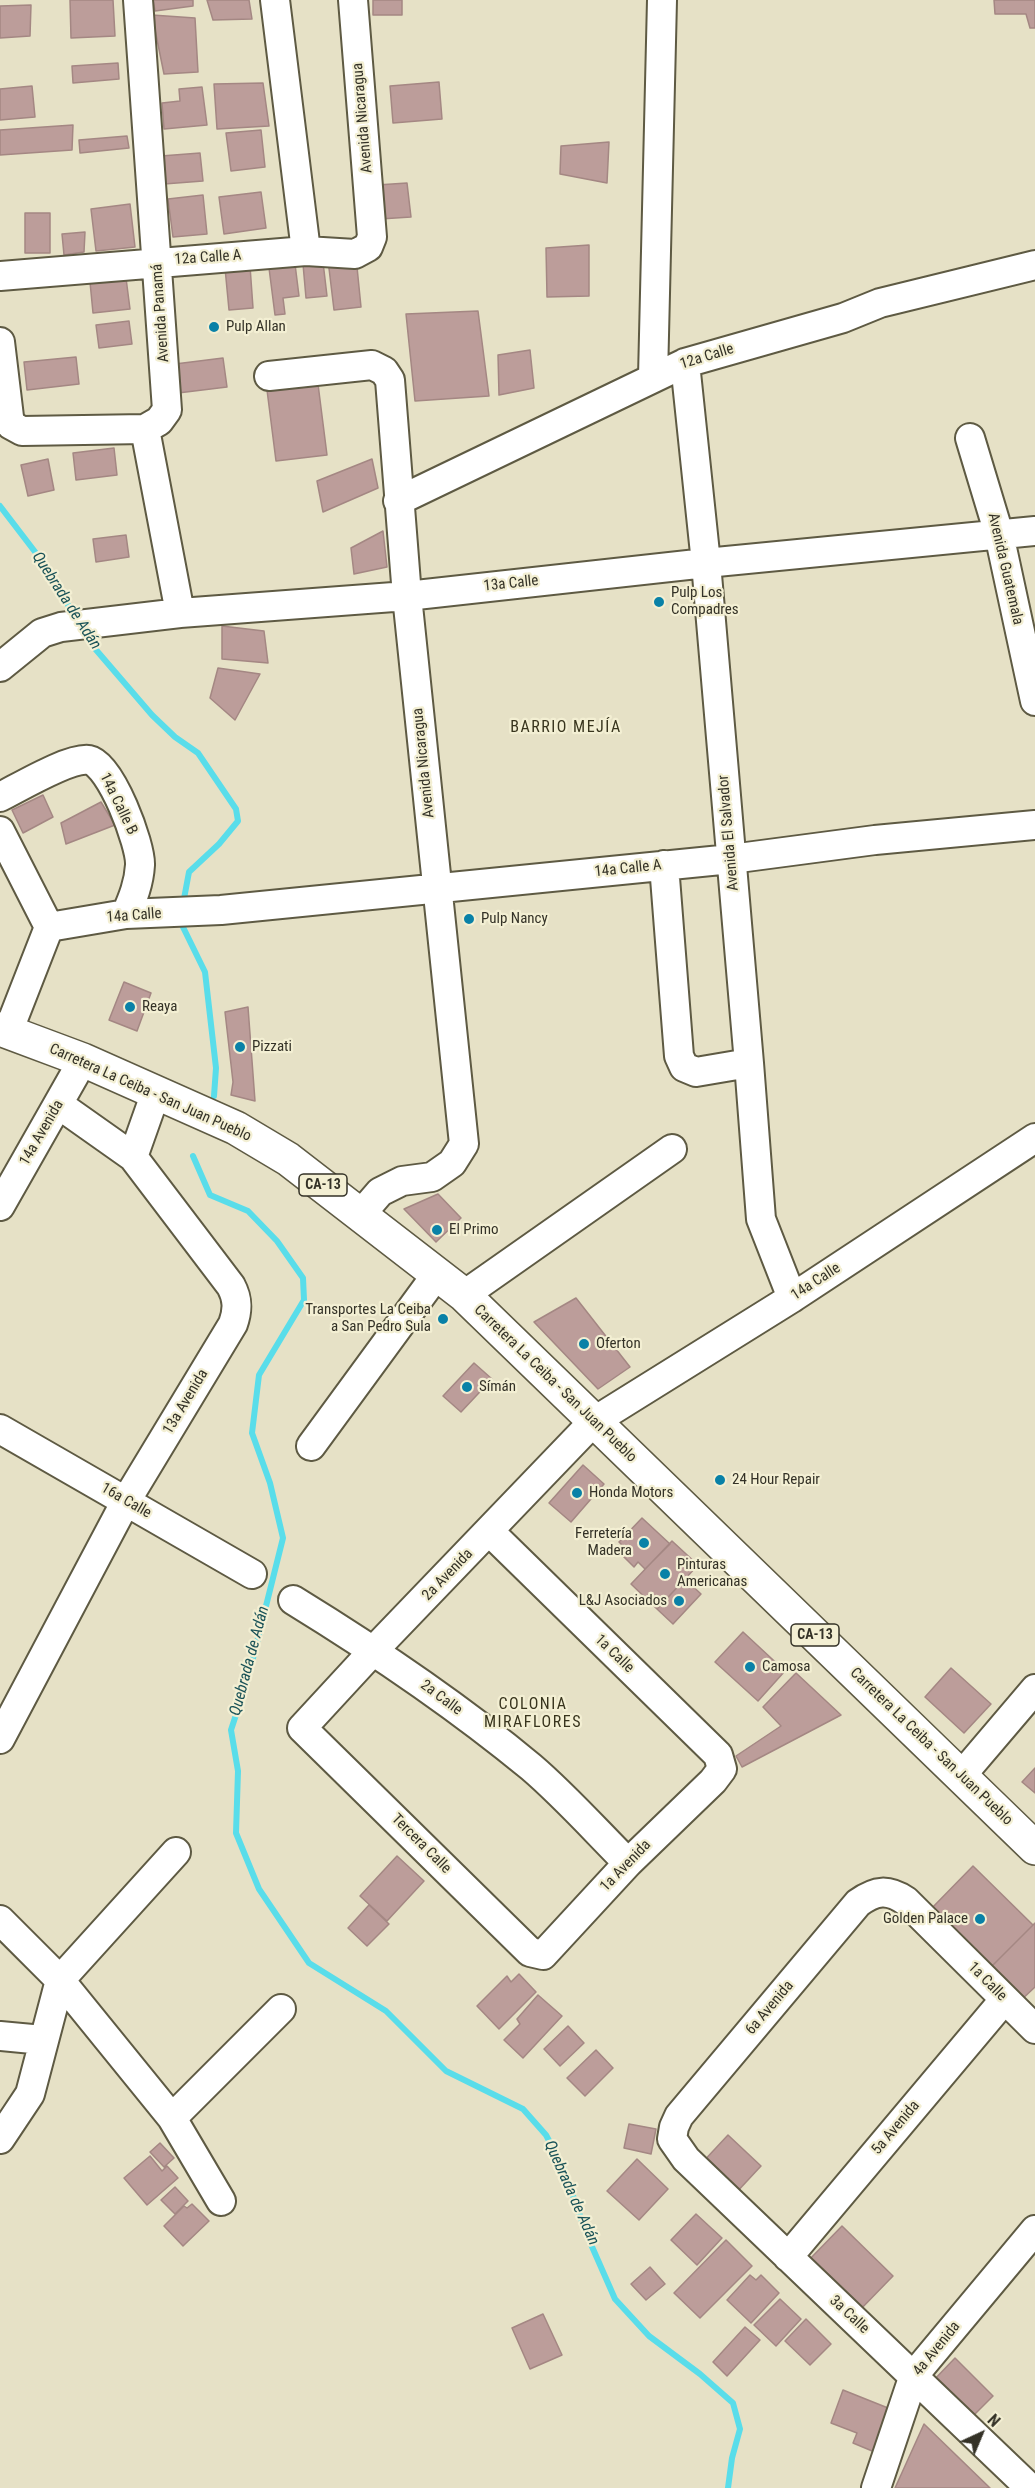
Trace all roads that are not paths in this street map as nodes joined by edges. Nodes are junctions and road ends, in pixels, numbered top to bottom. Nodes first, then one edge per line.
1 (138, 0) edge
2 (275, 0) edge
3 (353, 0) edge
4 (662, 0) edge
5 (372, 237) joint
6 (306, 251) junction
7 (158, 262) junction
8 (1035, 265) edge
9 (0, 276) edge
10 (0, 342) edge
11 (685, 363) junction
12 (269, 376) dead end
13 (652, 377) junction
14 (145, 429) junction
15 (970, 438) dead end
16 (398, 501) junction
17 (1035, 531) edge
18 (999, 534) junction
19 (706, 563) junction
20 (407, 596) junction
21 (180, 613) junction
22 (0, 667) edge
23 (1035, 701) edge
24 (0, 797) edge
25 (1035, 825) edge
26 (0, 831) edge
27 (732, 859) junction
28 (664, 865) junction
29 (436, 888) junction
30 (220, 910) joint
31 (126, 914) junction
32 (49, 927) junction
33 (4, 1030) edge
34 (83, 1060) junction
35 (749, 1064) junction
36 (156, 1092) junction
37 (58, 1104) junction
38 (1035, 1138) edge
39 (672, 1149) dead end
40 (133, 1157) junction
41 (0, 1206) edge
42 (361, 1214) junction
43 (437, 1274) junction
44 (464, 1295) junction
45 (792, 1298) junction
46 (593, 1422) junction
47 (0, 1429) edge
48 (311, 1446) dead end
49 (126, 1501) junction
50 (490, 1532) junction
51 (252, 1574) dead end
52 (293, 1600) dead end
53 (374, 1650) junction
54 (1035, 1689) edge
55 (302, 1728) joint
56 (0, 1739) edge
57 (961, 1776) junction
58 (713, 1781) joint
59 (1035, 1848) edge
60 (176, 1852) dead end
61 (628, 1863) junction
62 (883, 1891) joint
63 (0, 1920) edge
64 (543, 1955) joint
65 (60, 1980) junction
66 (1004, 2000) junction
67 (281, 2009) dead end
68 (1035, 2029) edge
69 (0, 2036) edge
70 (43, 2040) junction
71 (172, 2118) junction
72 (0, 2139) edge
73 (672, 2139) joint
74 (221, 2201) dead end
75 (1035, 2230) edge
76 (788, 2257) junction
77 (914, 2375) junction
78 (876, 2488) edge
79 (1030, 2488) edge

1 - 7 street, Avenida Panamá
2 - 6 street
3 - 5 street, Avenida Nicaragua
4 - 13 street
5 - 6 street, 12a Calle A
6 - 7 street, 12a Calle A
7 - 9 street, 12a Calle A
7 - 14 street, Avenida Panamá
8 - 11 street, 12a Calle
10 - 14 street
11 - 13 street, 12a Calle
11 - 19 street, Avenida El Salvador
12 - 16 street, Avenida Nicaragua
13 - 16 street, 12a Calle
14 - 21 street
15 - 18 street, Avenida Guatemala
16 - 20 street, Avenida Nicaragua
17 - 18 street, 13a Calle
18 - 19 street, 13a Calle
18 - 23 street, Avenida Guatemala
19 - 20 street, 13a Calle
19 - 27 street, Avenida El Salvador
20 - 21 street, 13a Calle
20 - 29 street, Avenida Nicaragua
21 - 22 street, 13a Calle
24 - 31 street, 14a Calle B
25 - 27 street, 14a Calle A
26 - 32 street
27 - 28 street, 14a Calle A
27 - 35 street, Avenida El Salvador
28 - 29 street, 14a Calle A
28 - 35 street
29 - 30 street, 14a Calle A
29 - 42 street, Avenida Nicaragua
30 - 31 street, 14a Calle
31 - 32 street, 14a Calle
32 - 33 street
33 - 34 main road, Carretera La Ceiba - San Juan Pueblo / CA-13
34 - 36 main road, Carretera La Ceiba - San Juan Pueblo / CA-13
34 - 37 street, 14a Avenida
35 - 45 street, Avenida El Salvador
36 - 40 street
36 - 42 main road, Carretera La Ceiba - San Juan Pueblo / CA-13
37 - 40 street, 13a Avenida
37 - 41 street, 14a Avenida
38 - 45 street, 14a Calle
39 - 44 street
40 - 49 street, 13a Avenida
42 - 43 main road, Carretera La Ceiba - San Juan Pueblo / CA-13
43 - 44 main road, Carretera La Ceiba - San Juan Pueblo / CA-13
43 - 48 street
44 - 46 main road, Carretera La Ceiba - San Juan Pueblo / CA-13
45 - 46 street, 14a Calle
46 - 50 street, 2a Avenida
46 - 57 main road, Carretera La Ceiba - San Juan Pueblo / CA-13
47 - 49 street, 16a Calle
49 - 51 street, 16a Calle
49 - 56 street, 13a Avenida
50 - 53 street, 2a Avenida
50 - 58 street, 1a Calle
52 - 53 street, 2a Calle
53 - 55 street, 2a Avenida
53 - 61 street, 2a Calle
54 - 57 street
55 - 64 street, Tercera Calle
57 - 59 main road, Carretera La Ceiba - San Juan Pueblo / CA-13
58 - 61 street, 1a Avenida
60 - 65 street
61 - 64 street, 1a Avenida
62 - 66 street, 1a Calle
62 - 73 street, 6a Avenida
63 - 65 street
65 - 70 street
65 - 71 street
66 - 68 street, 1a Calle
66 - 76 street, 5a Avenida
67 - 71 street
69 - 70 street
70 - 72 street
71 - 74 street
73 - 76 street, 3a Calle
75 - 77 street, 4a Avenida
76 - 77 street, 3a Calle
77 - 78 street, 4a Avenida
77 - 79 street, 3a Calle

